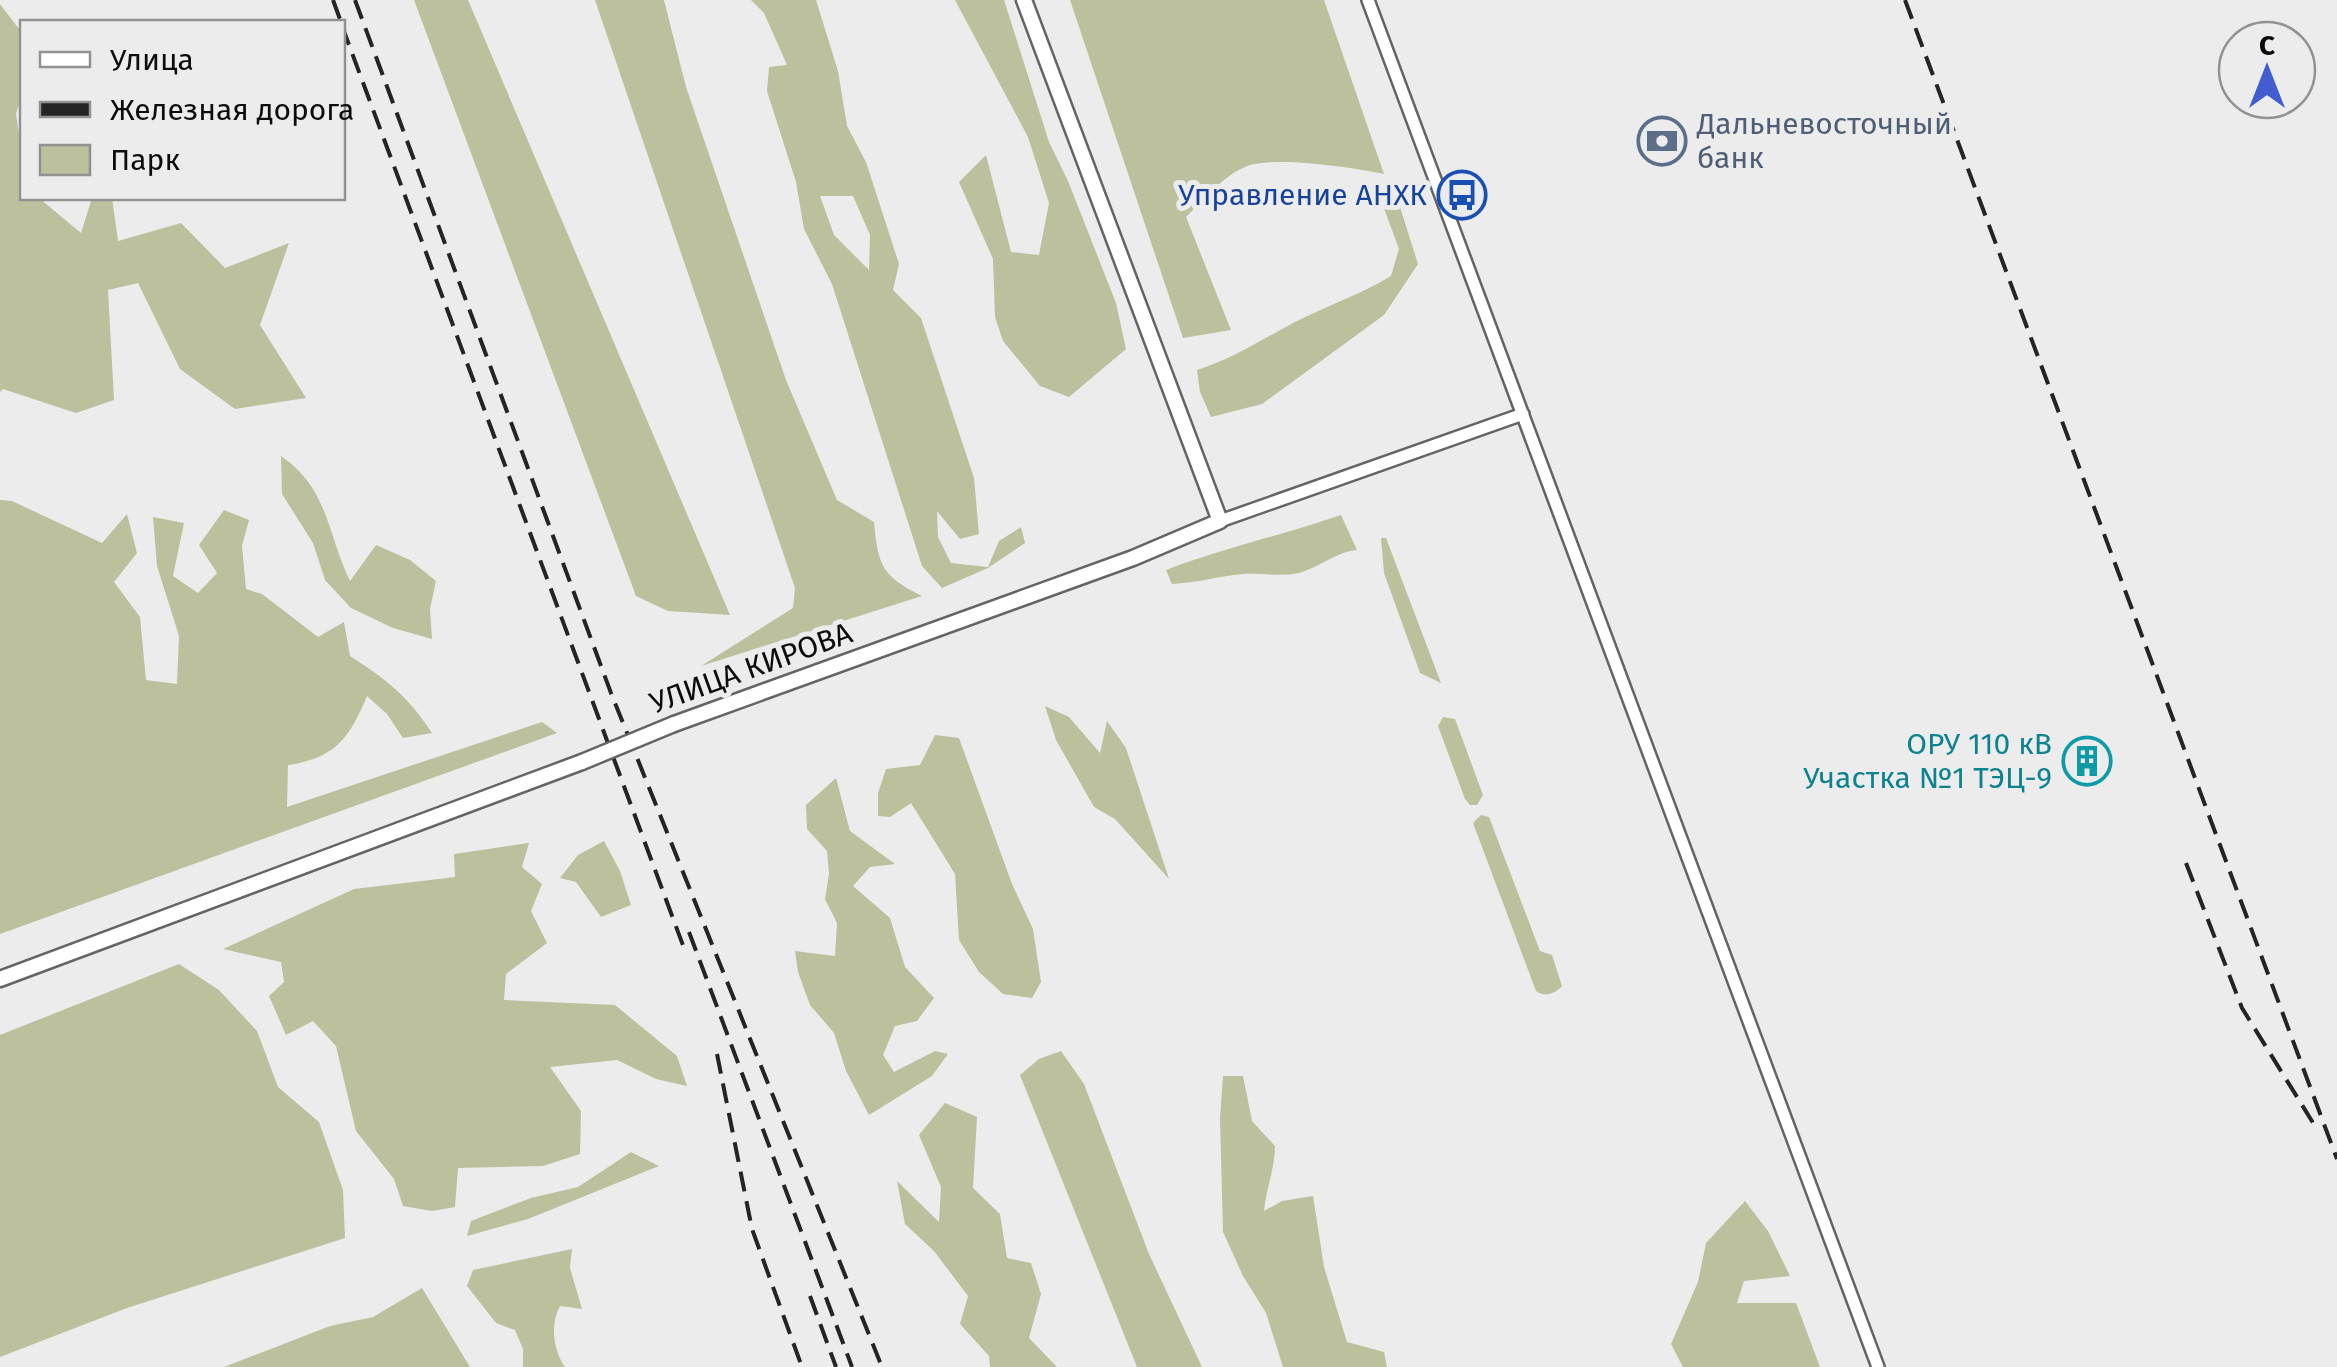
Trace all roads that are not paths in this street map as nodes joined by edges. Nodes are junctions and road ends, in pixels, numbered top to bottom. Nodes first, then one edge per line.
1 (1024, 0) edge
2 (1368, 0) edge
3 (1523, 414) junction
4 (1220, 521) junction
5 (0, 979) edge
6 (1878, 1367) edge

1 - 4 street
2 - 3 street
3 - 4 street, УЛИЦА КИРОВА
3 - 6 street
4 - 5 street, УЛИЦА КИРОВА, bridge

